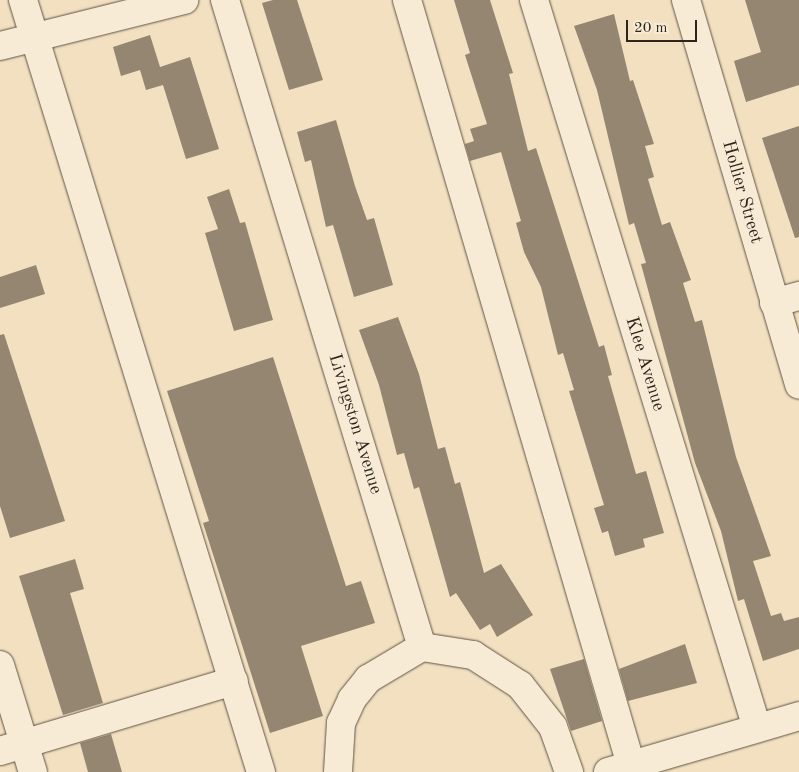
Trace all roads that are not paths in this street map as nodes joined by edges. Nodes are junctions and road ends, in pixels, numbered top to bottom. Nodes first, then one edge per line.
1 (23, 0) edge
2 (184, 0) edge
3 (224, 0) edge
4 (407, 0) edge
5 (534, 0) edge
6 (686, 0) edge
7 (34, 40) junction
8 (0, 46) edge
9 (787, 299) edge
10 (799, 384) edge
11 (422, 647) junction
12 (0, 665) edge
13 (234, 681) junction
14 (799, 716) edge
15 (757, 728) junction
16 (12, 747) edge
17 (624, 770) edge
18 (33, 772) edge
19 (260, 772) edge
20 (338, 772) edge
21 (569, 772) edge

1 - 7 street
2 - 7 street
3 - 11 street, Livingston Avenue
4 - 17 street
5 - 15 street, Klee Avenue
6 - 9 street, Hollier Street
7 - 8 street
7 - 13 street
9 - 10 street, Hollier Street
11 - 20 street
11 - 21 street
12 - 16 street
13 - 16 street
13 - 19 street
14 - 15 street
15 - 17 street
16 - 18 street

